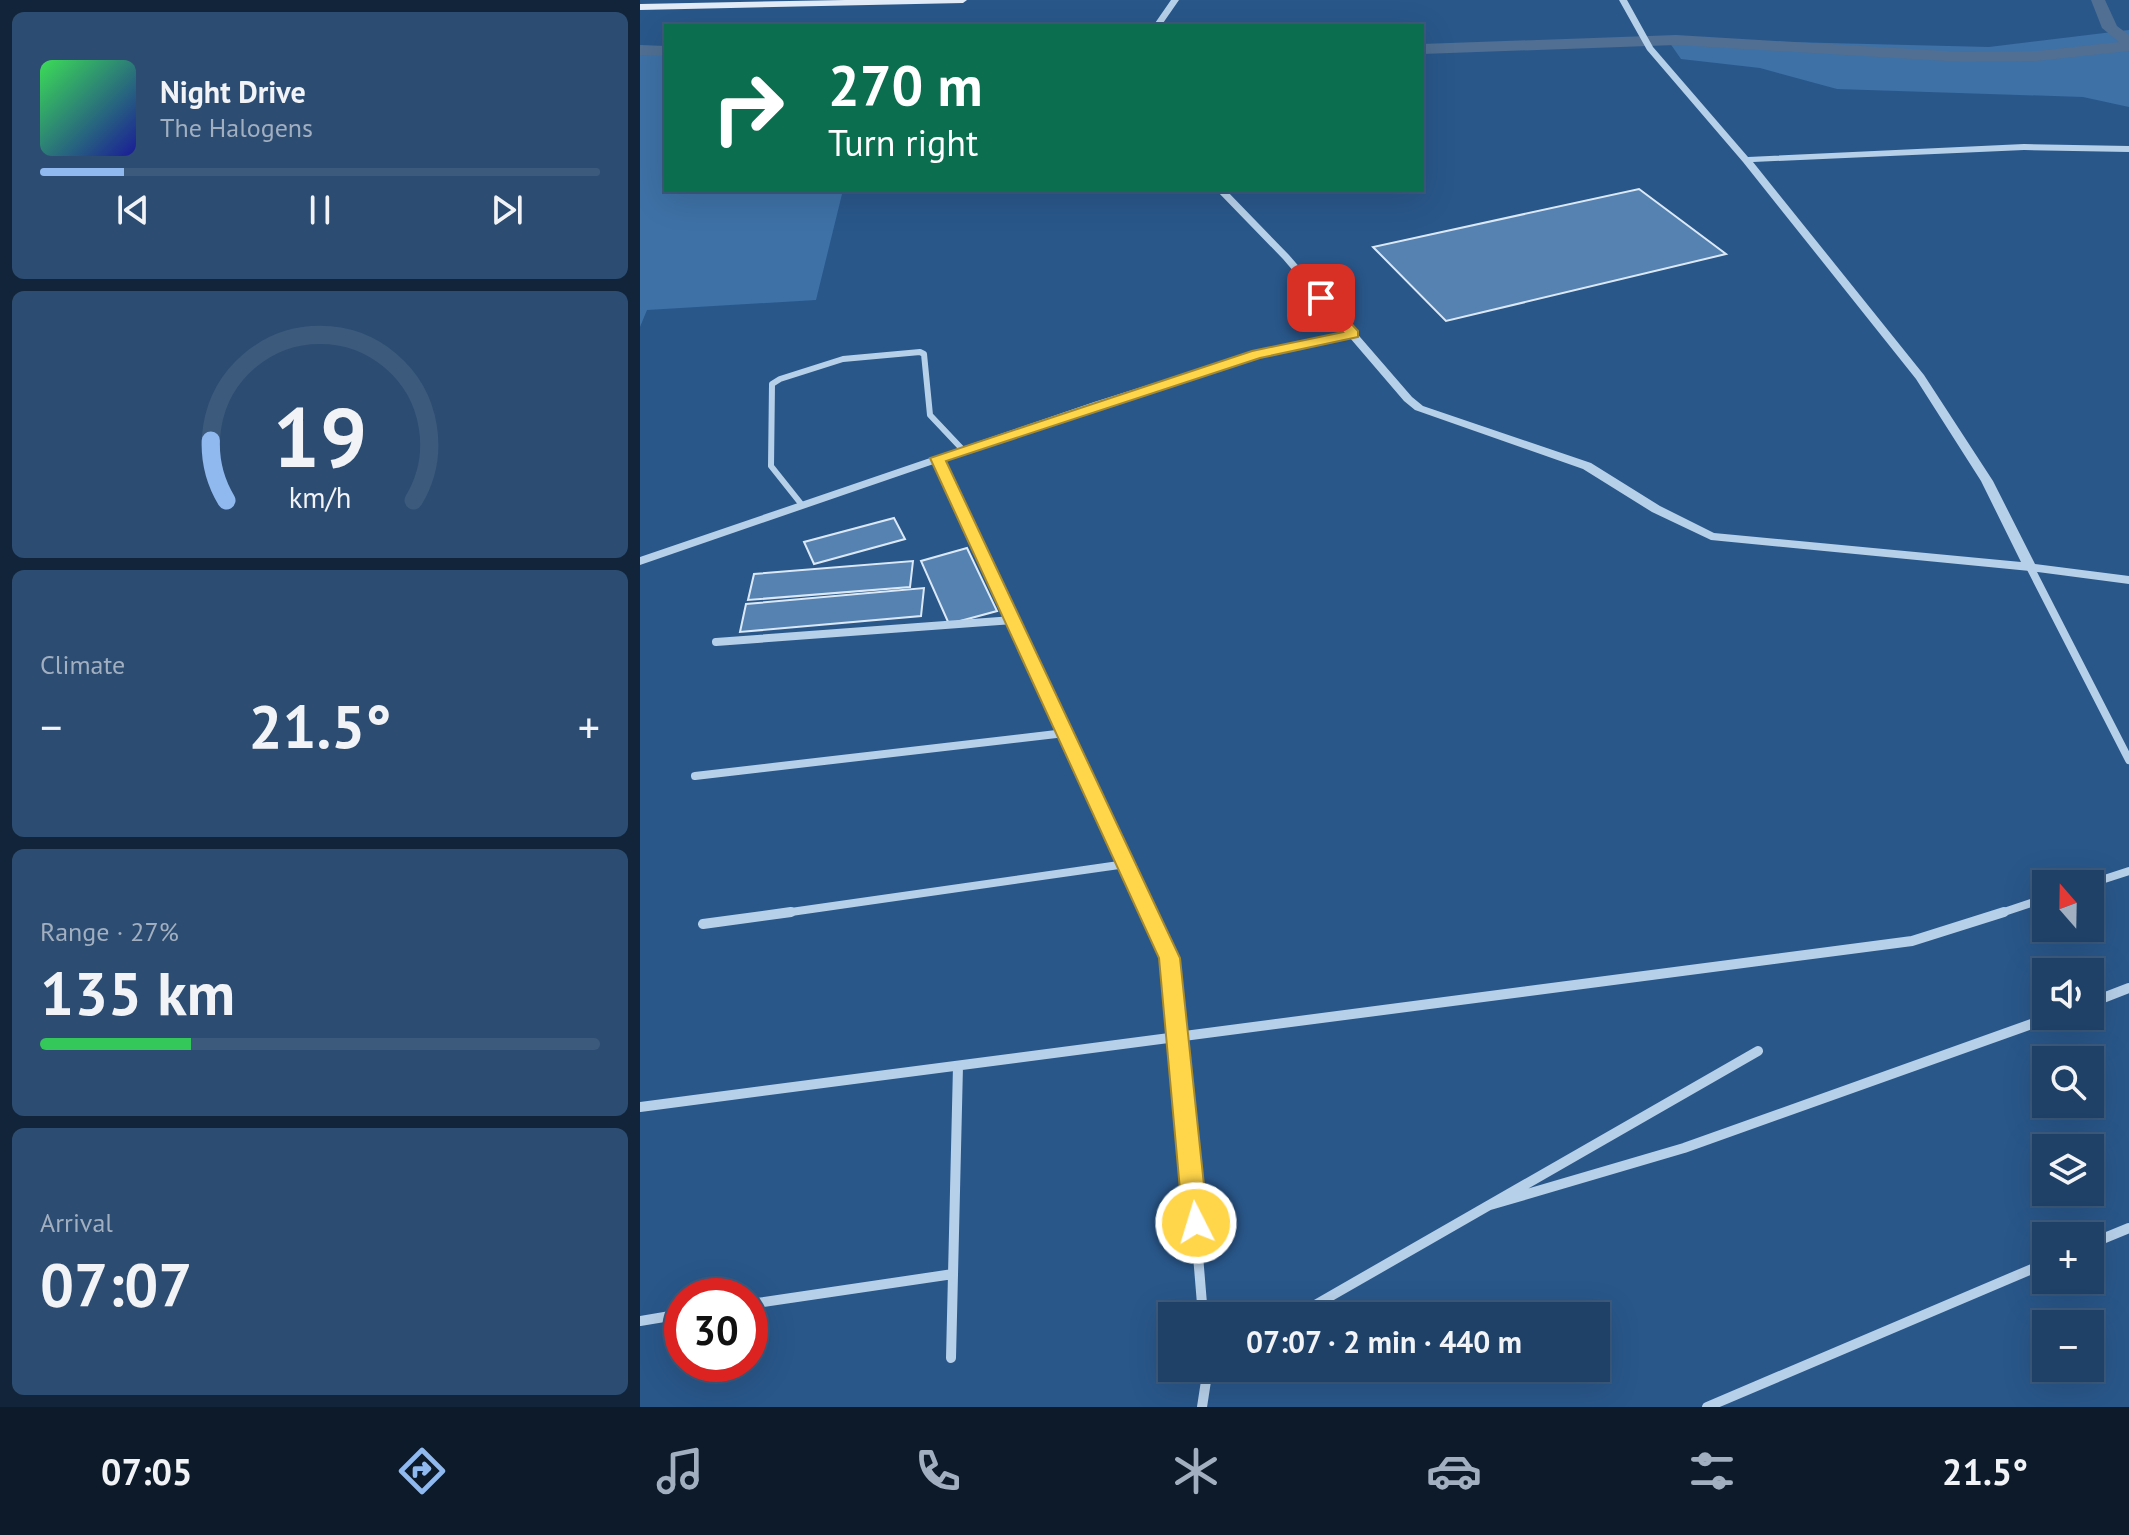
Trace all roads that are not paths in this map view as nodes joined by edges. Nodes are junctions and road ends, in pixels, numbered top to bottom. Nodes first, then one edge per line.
1 (963, 0) edge
2 (1175, 0) edge
3 (1623, 0) edge
4 (852, 1) edge
5 (640, 7) edge
6 (1158, 24) edge
7 (2129, 149) edge
8 (1746, 160) junction
9 (1223, 192) edge
10 (1353, 334) junction
11 (963, 450) junction
12 (938, 458) junction
13 (802, 505) junction
14 (640, 561) edge
15 (2030, 567) junction
16 (2129, 580) edge
17 (1013, 620) junction
18 (716, 642) dead end
19 (1065, 733) junction
20 (2129, 760) edge
21 (695, 776) dead end
22 (1126, 864) junction
23 (2129, 871) edge
24 (2104, 879) edge
25 (2032, 902) edge
26 (703, 924) dead end
27 (2129, 988) edge
28 (2104, 998) edge
29 (2032, 1024) edge
30 (1180, 1037) junction
31 (1758, 1051) dead end
32 (958, 1066) junction
33 (640, 1107) edge
34 (1490, 1205) junction
35 (2129, 1228) edge
36 (2104, 1238) edge
37 (2032, 1269) edge
38 (953, 1274) junction
39 (768, 1301) edge
40 (1202, 1302) edge
41 (1320, 1302) edge
42 (664, 1317) edge
43 (640, 1321) edge
44 (951, 1358) dead end
45 (1206, 1382) edge
46 (1202, 1407) edge
47 (1707, 1407) edge

1 - 4 main road
2 - 6 street
3 - 8 street
4 - 5 main road
7 - 8 street
8 - 15 street
9 - 10 street
10 - 11 street
10 - 15 street
11 - 12 street
11 - 13 street
12 - 13 street
12 - 17 street
13 - 14 street
15 - 16 street
15 - 20 street
17 - 18 street
17 - 19 street
19 - 21 street
19 - 22 street
22 - 26 street
22 - 30 street
23 - 24 street
25 - 30 street
27 - 28 street
29 - 34 street
30 - 32 street
30 - 40 street
31 - 34 street
32 - 33 street
32 - 38 street
34 - 41 street
35 - 36 street
37 - 47 street
38 - 39 street
38 - 44 street
42 - 43 street
45 - 46 street

